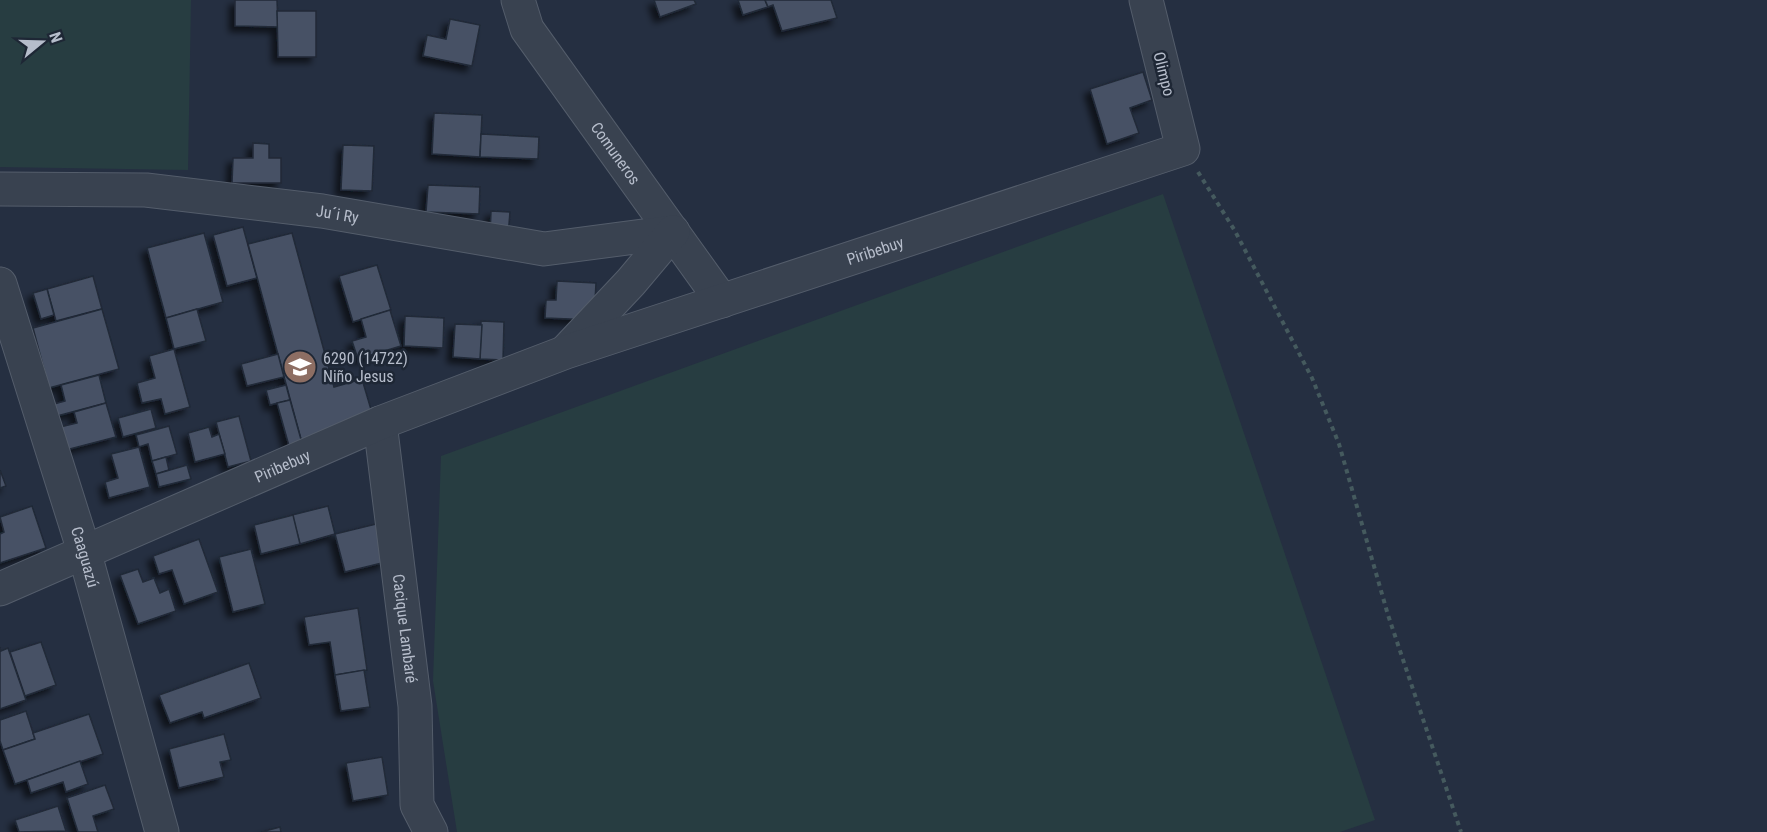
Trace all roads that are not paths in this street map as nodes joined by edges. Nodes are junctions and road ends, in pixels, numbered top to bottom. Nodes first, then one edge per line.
1 (518, 0) edge
2 (1146, 0) edge
3 (1183, 149) joint
4 (0, 189) edge
5 (673, 232) junction
6 (0, 284) edge
7 (722, 301) junction
8 (566, 352) junction
9 (380, 423) junction
10 (84, 551) junction
11 (0, 589) edge
12 (162, 832) edge
13 (431, 832) edge

1 - 5 street, Comuneros
2 - 3 street, Olimpo
3 - 7 street, Piribebuy
4 - 5 street, Ju´i Ry
5 - 7 street, Comuneros
5 - 8 street, Piribebuy
6 - 10 street, Caaguazú
7 - 8 street, Piribebuy
8 - 9 street, Piribebuy
9 - 10 street, Piribebuy
9 - 13 street, Cacique Lambaré
10 - 11 street, Piribebuy
10 - 12 street, Caaguazú

